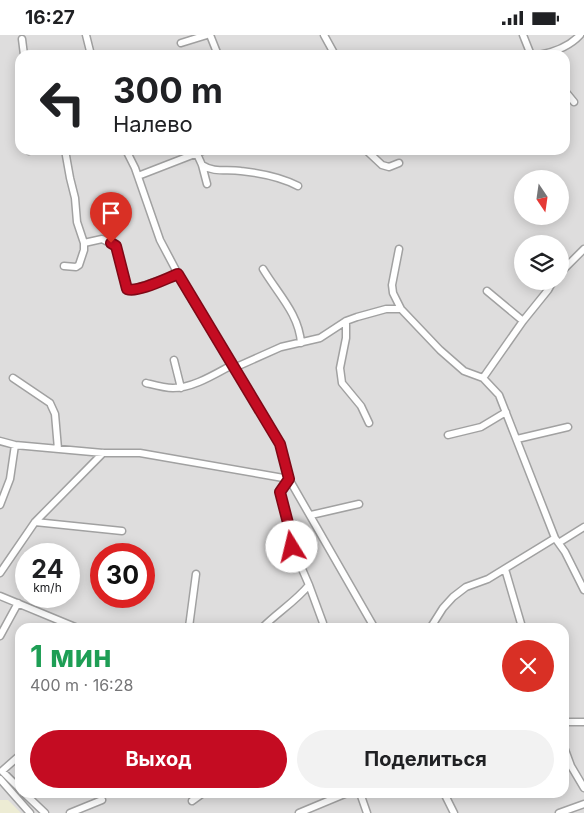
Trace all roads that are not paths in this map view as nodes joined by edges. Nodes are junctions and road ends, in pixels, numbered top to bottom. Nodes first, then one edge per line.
1 (86, 35) edge
2 (209, 35) edge
3 (324, 35) edge
4 (523, 35) edge
5 (580, 35) edge
6 (22, 39) dead end
7 (181, 43) dead end
8 (23, 50) edge
9 (90, 50) edge
10 (216, 50) edge
11 (332, 50) edge
12 (529, 50) edge
13 (558, 50) edge
14 (570, 97) edge
15 (574, 101) dead end
16 (66, 155) edge
17 (128, 155) edge
18 (194, 155) edge
19 (197, 155) edge
20 (371, 155) edge
21 (399, 163) dead end
22 (202, 165) junction
23 (138, 177) junction
24 (207, 184) dead end
25 (298, 186) dead end
26 (84, 243) junction
27 (399, 249) dead end
28 (584, 249) edge
29 (569, 264) edge
30 (64, 266) dead end
31 (263, 269) dead end
32 (178, 274) junction
33 (548, 290) edge
34 (487, 291) dead end
35 (401, 309) junction
36 (346, 321) junction
37 (523, 321) junction
38 (301, 343) junction
39 (174, 360) dead end
40 (233, 366) junction
41 (13, 378) dead end
42 (483, 378) junction
43 (146, 383) dead end
44 (181, 387) junction
45 (506, 412) junction
46 (369, 423) dead end
47 (568, 427) dead end
48 (448, 435) dead end
49 (517, 439) junction
50 (0, 441) edge
51 (15, 445) junction
52 (58, 449) junction
53 (103, 453) junction
54 (289, 479) junction
55 (359, 504) dead end
56 (0, 505) edge
57 (311, 515) junction
58 (35, 522) junction
59 (584, 527) edge
60 (122, 531) dead end
61 (558, 540) junction
62 (505, 569) junction
63 (0, 573) edge
64 (196, 574) dead end
65 (309, 585) junction
66 (584, 589) edge
67 (0, 596) edge
68 (15, 602) edge
69 (15, 608) edge
70 (30, 608) edge
71 (65, 623) edge
72 (190, 623) edge
73 (267, 623) edge
74 (323, 623) edge
75 (372, 623) edge
76 (434, 623) edge
77 (521, 623) edge
78 (0, 636) edge
79 (569, 722) edge
80 (584, 722) edge
81 (15, 759) edge
82 (569, 761) edge
83 (1, 771) edge
84 (0, 779) edge
85 (15, 784) edge
86 (584, 788) edge
87 (15, 796) edge
88 (17, 798) edge
89 (29, 798) edge
90 (196, 798) edge
91 (336, 798) edge
92 (362, 798) edge
93 (446, 798) edge
94 (102, 800) dead end
95 (192, 801) dead end
96 (584, 803) edge
97 (563, 812) edge
98 (30, 813) edge
99 (45, 813) edge
100 (70, 813) edge
101 (299, 813) edge
102 (368, 813) edge
103 (454, 813) edge

1 - 9 street
2 - 7 street
2 - 10 street
3 - 11 street
4 - 12 street
5 - 13 street
6 - 8 street
14 - 15 street
16 - 26 street
17 - 23 street
18 - 23 street
19 - 22 street
20 - 21 street
22 - 24 street
22 - 25 street
23 - 32 street
26 - 30 street
26 - 32 street
27 - 35 street
28 - 29 street
31 - 38 street
32 - 40 street
33 - 37 street
34 - 37 street
35 - 36 street
35 - 42 street
36 - 38 street
36 - 46 street
37 - 42 street
38 - 40 street
39 - 44 street
40 - 44 street
40 - 54 street
41 - 52 street
42 - 45 street
43 - 44 street
45 - 48 street
45 - 49 street
47 - 49 street
49 - 61 street
50 - 51 street
51 - 52 street
51 - 56 street
52 - 53 street
53 - 54 street
53 - 58 street
54 - 57 street
54 - 65 street
55 - 57 street
57 - 75 street
58 - 60 street
58 - 63 street
59 - 61 street
61 - 62 street
61 - 66 street
62 - 76 street
62 - 77 street
64 - 72 street
65 - 73 street
65 - 74 street
67 - 68 street
69 - 78 street
70 - 71 street
79 - 80 street
81 - 83 street
82 - 86 street
83 - 85 street
84 - 87 street
88 - 98 street
89 - 99 street
90 - 95 street
91 - 101 street
92 - 102 street
93 - 103 street
94 - 100 street
96 - 97 street

